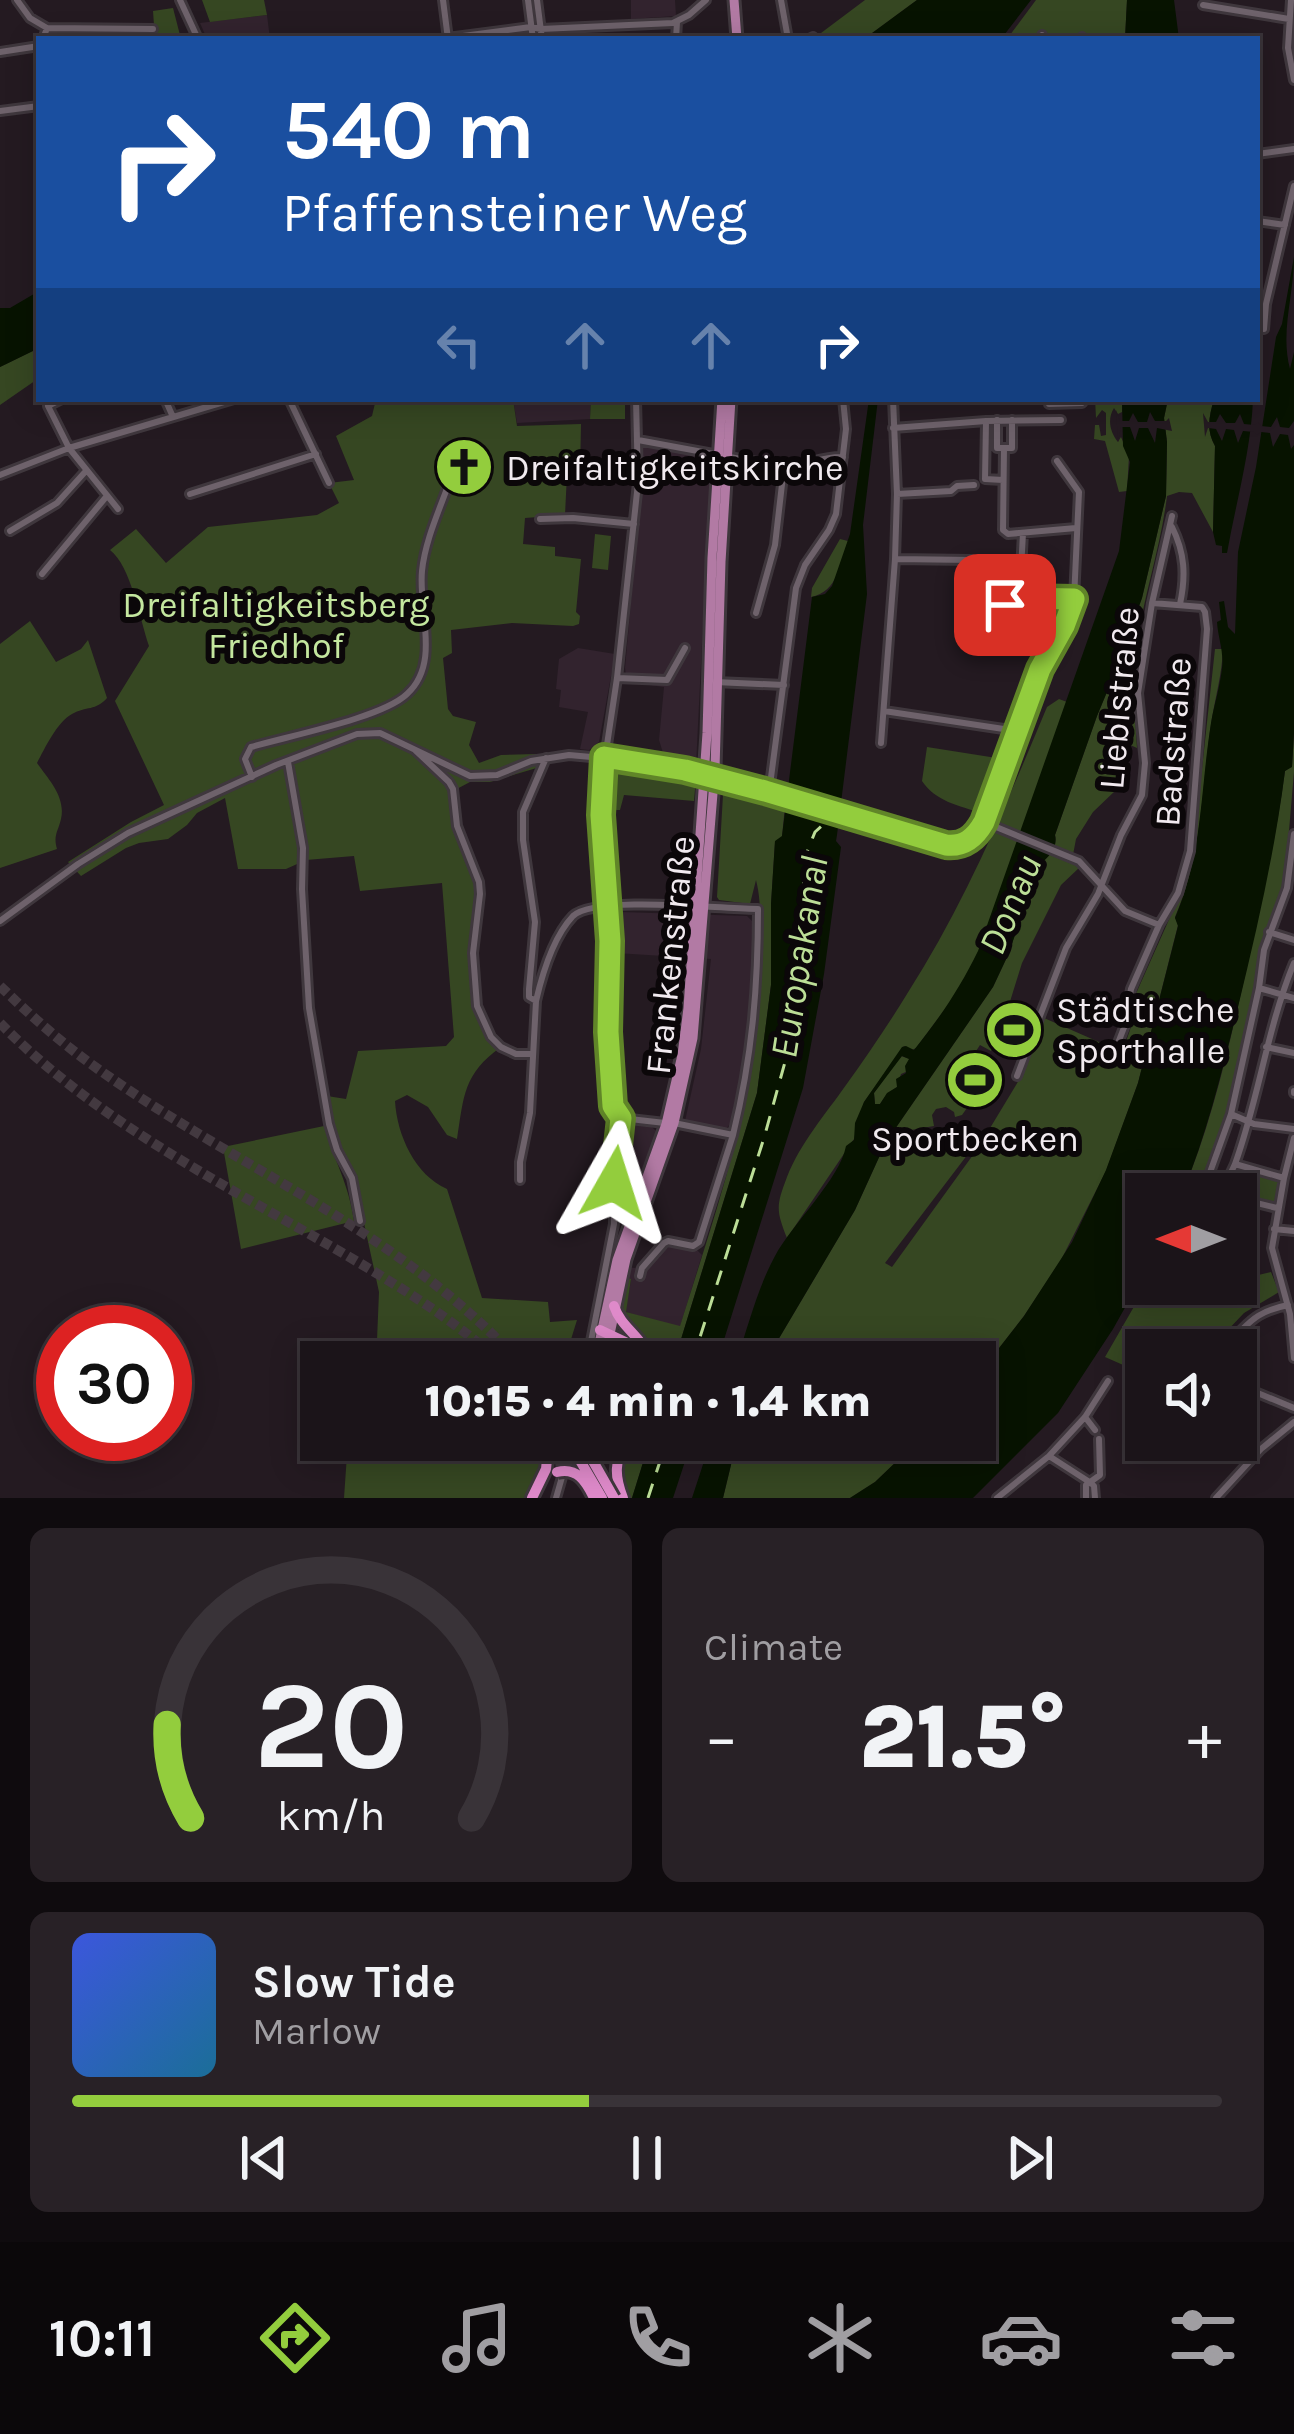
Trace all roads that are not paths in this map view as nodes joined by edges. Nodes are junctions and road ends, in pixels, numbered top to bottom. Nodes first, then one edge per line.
1 (17, 0) edge
2 (180, 0) edge
3 (443, 0) edge
4 (532, 0) edge
5 (731, 0) edge
6 (782, 0) edge
7 (1291, 0) edge
8 (701, 2) edge
9 (1203, 5) dead end
10 (1289, 19) junction
11 (677, 22) junction
12 (531, 27) junction
13 (47, 28) junction
14 (153, 29) dead end
15 (541, 29) junction
16 (44, 36) edge
17 (197, 36) edge
18 (445, 36) edge
19 (466, 36) edge
20 (532, 36) edge
21 (542, 36) edge
22 (676, 36) edge
23 (734, 36) edge
24 (788, 36) edge
25 (36, 43) edge
26 (0, 52) edge
27 (1294, 80) edge
28 (36, 106) edge
29 (0, 111) edge
30 (1294, 149) edge
31 (1260, 154) edge
32 (1294, 186) edge
33 (1260, 221) edge
34 (1285, 225) junction
35 (1264, 329) dead end
36 (56, 402) edge
37 (166, 402) edge
38 (224, 402) edge
39 (290, 402) edge
40 (636, 402) edge
41 (727, 402) edge
42 (843, 402) edge
43 (892, 402) edge
44 (1049, 402) edge
45 (173, 417) junction
46 (1051, 419) junction
47 (1061, 419) dead end
48 (997, 420) junction
49 (1012, 420) junction
50 (986, 421) junction
51 (893, 428) junction
52 (638, 440) junction
53 (69, 448) junction
54 (985, 448) junction
55 (1000, 448) junction
56 (316, 454) junction
57 (723, 456) junction
58 (843, 457) junction
59 (1059, 463) dead end
60 (784, 466) junction
61 (85, 472) junction
62 (0, 475) edge
63 (1003, 479) junction
64 (449, 482) dead end
65 (329, 483) dead end
66 (974, 485) dead end
67 (190, 494) dead end
68 (897, 494) junction
69 (106, 497) junction
70 (118, 509) dead end
71 (541, 519) dead end
72 (634, 524) junction
73 (1076, 528) junction
74 (10, 531) dead end
75 (1023, 533) junction
76 (895, 559) junction
77 (42, 574) dead end
78 (1020, 587) junction
79 (1020, 599) junction
80 (1074, 599) junction
81 (1152, 603) junction
82 (1180, 604) junction
83 (967, 610) dead end
84 (756, 613) dead end
85 (1017, 643) dead end
86 (686, 648) dead end
87 (617, 678) junction
88 (714, 682) junction
89 (784, 685) junction
90 (884, 711) junction
91 (1017, 731) junction
92 (881, 743) dead end
93 (413, 747) junction
94 (604, 757) junction
95 (547, 758) junction
96 (288, 761) junction
97 (251, 777) junction
98 (770, 785) dead end
99 (984, 822) junction
100 (1294, 834) edge
101 (1103, 884) junction
102 (1282, 903) junction
103 (609, 905) junction
104 (700, 907) junction
105 (1294, 908) edge
106 (0, 921) edge
107 (1159, 925) junction
108 (1269, 932) junction
109 (1294, 940) edge
110 (1294, 963) edge
111 (1259, 988) junction
112 (1282, 994) junction
113 (1294, 998) edge
114 (536, 1001) junction
115 (1118, 1042) dead end
116 (1246, 1045) junction
117 (1266, 1048) junction
118 (1294, 1053) edge
119 (533, 1054) junction
120 (1017, 1076) dead end
121 (1231, 1114) junction
122 (621, 1118) junction
123 (1250, 1121) junction
124 (670, 1123) junction
125 (1294, 1133) edge
126 (734, 1135) junction
127 (1235, 1164) junction
128 (1210, 1173) edge
129 (1230, 1173) edge
130 (1284, 1178) junction
131 (520, 1180) dead end
132 (1257, 1203) edge
133 (1277, 1208) junction
134 (360, 1221) dead end
135 (1274, 1229) junction
136 (1294, 1231) edge
137 (640, 1276) dead end
138 (614, 1306) junction
139 (1290, 1311) edge
140 (1241, 1329) edge
141 (604, 1330) junction
142 (629, 1339) junction
143 (600, 1341) edge
144 (602, 1341) edge
145 (626, 1341) edge
146 (642, 1341) edge
147 (1294, 1358) edge
148 (1108, 1381) dead end
149 (1257, 1393) edge
150 (1294, 1408) edge
151 (1085, 1417) junction
152 (1294, 1422) edge
153 (1257, 1450) edge
154 (1260, 1450) junction
155 (1049, 1456) junction
156 (547, 1461) edge
157 (571, 1461) edge
158 (584, 1461) edge
159 (584, 1461) edge
160 (592, 1461) edge
161 (596, 1461) edge
162 (617, 1461) edge
163 (1091, 1483) junction
164 (533, 1496) edge
165 (556, 1498) edge
166 (593, 1498) edge
167 (614, 1498) edge
168 (623, 1498) edge
169 (998, 1498) edge
170 (1090, 1498) edge
171 (1216, 1498) edge

1 - 13 street
2 - 17 street
3 - 18 street
4 - 12 street
4 - 15 street
5 - 23 main road
6 - 24 street
7 - 10 street
8 - 11 street
9 - 10 street
10 - 27 street
11 - 15 street
11 - 22 street
12 - 15 street
12 - 19 street
12 - 20 street
13 - 14 street
13 - 16 street
15 - 21 street
25 - 26 street
28 - 29 street
30 - 31 street
32 - 34 street
33 - 34 street
34 - 35 street
36 - 53 street
37 - 45 street
38 - 45 street
39 - 56 street
40 - 52 street
41 - 57 main road, Frankenstraße
42 - 58 street
43 - 51 street
44 - 46 street
45 - 53 street
46 - 47 street
46 - 49 street
48 - 49 street
48 - 50 street
48 - 55 street
49 - 55 street
50 - 51 street
50 - 54 street
51 - 68 street
52 - 57 street
52 - 72 street
53 - 61 street
53 - 62 street
54 - 55 street
54 - 63 street
55 - 63 street
56 - 65 street
56 - 67 street
57 - 60 street
57 - 88 main road, Frankenstraße
58 - 60 street
58 - 89 street
59 - 73 street
60 - 84 street
61 - 69 street
61 - 74 street
63 - 75 street
64 - 97 street
66 - 68 street
68 - 76 street
69 - 70 street
69 - 77 street
71 - 72 street
72 - 87 street
73 - 75 street
73 - 80 street
75 - 78 street
76 - 78 street
76 - 90 street
78 - 79 street
79 - 80 street
79 - 83 street
79 - 85 street
80 - 91 street
81 - 82 street, Badstraße
81 - 82 street, Lieblstraße
81 - 101 street, Lieblstraße
82 - 107 street, Badstraße
86 - 87 street
87 - 94 street
88 - 89 street
88 - 104 main road, Frankenstraße
89 - 98 street
90 - 91 street
90 - 92 street
91 - 99 street
93 - 95 street
93 - 96 street
93 - 119 street
94 - 95 street
94 - 99 street, bridge
94 - 103 street
95 - 114 street
96 - 97 street
96 - 134 street
97 - 106 street
99 - 101 street
100 - 102 street
101 - 107 street
101 - 120 street, Lieblstraße
102 - 105 street
102 - 108 street
103 - 104 street
103 - 114 street
103 - 122 street
104 - 124 main road, Frankenstraße
104 - 126 street
107 - 115 street
108 - 109 street
108 - 111 street
110 - 112 street
111 - 112 street
111 - 116 street
112 - 113 street
112 - 117 street
114 - 119 street
116 - 117 street
116 - 121 street
117 - 118 street
117 - 123 street
119 - 131 street
121 - 123 street
121 - 128 street
122 - 124 street
122 - 143 street
123 - 125 street
123 - 127 street
124 - 126 street
124 - 138 main road, Frankenstraße
124 - 141 main road, Frankenstraße
125 - 130 street
126 - 137 street
127 - 129 street
127 - 130 street
130 - 133 street
132 - 133 street
133 - 135 street
135 - 136 street
135 - 139 street
138 - 141 main road, Frankenstraße
138 - 142 highway
139 - 140 street
139 - 147 street
141 - 142 highway
141 - 144 main road, Frankenstraße
142 - 145 highway
142 - 146 highway
148 - 151 street
149 - 150 street
151 - 155 street
151 - 163 street
152 - 154 street
153 - 154 street
154 - 171 street
155 - 163 street
155 - 169 street
156 - 164 highway
157 - 165 street
158 - 166 highway, bridge
159 - 166 main road
160 - 167 highway, bridge
161 - 166 main road
162 - 168 highway
163 - 170 street
164 - 166 highway, bridge

